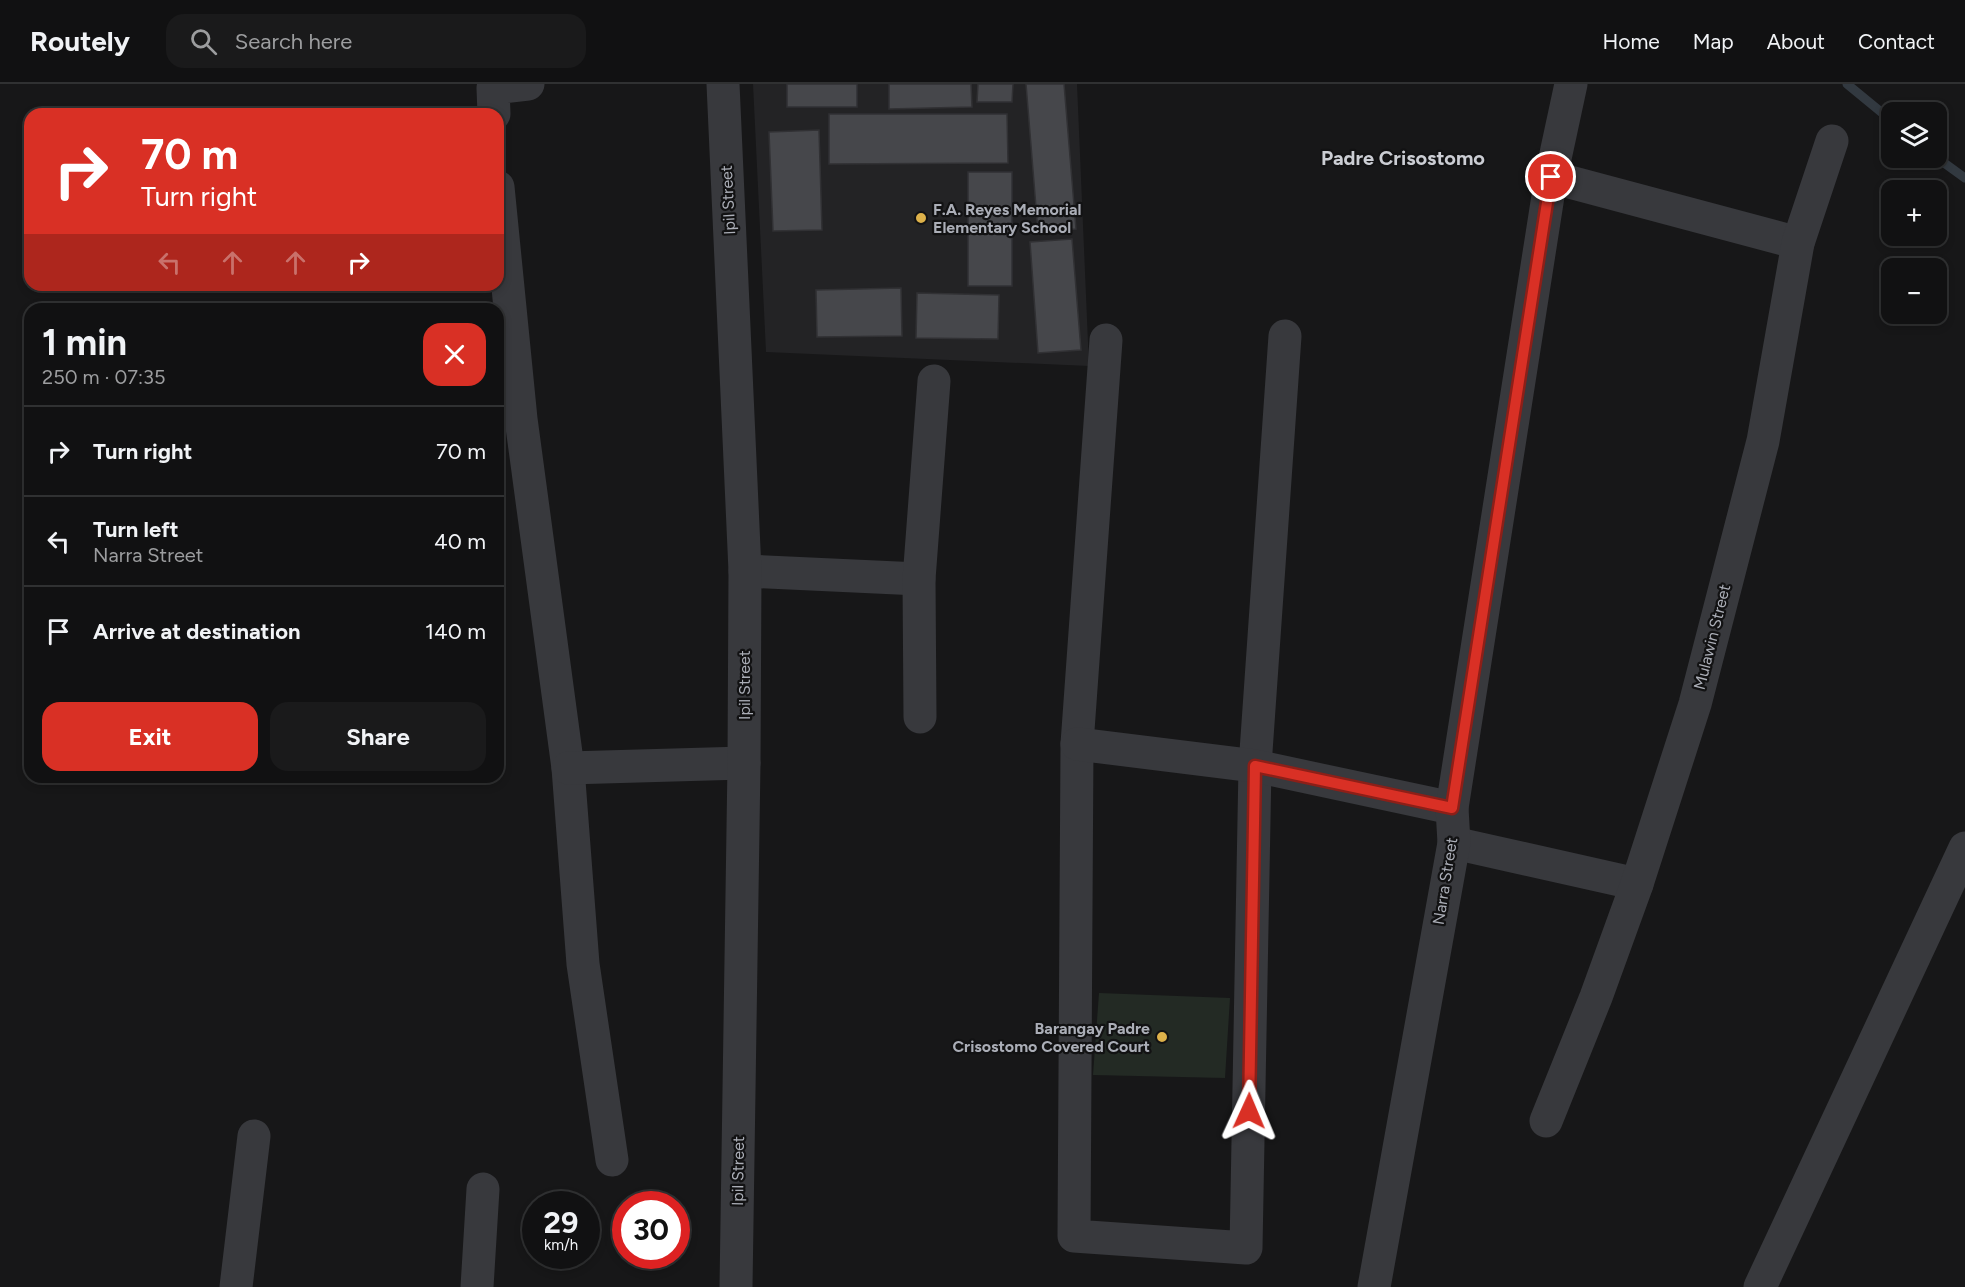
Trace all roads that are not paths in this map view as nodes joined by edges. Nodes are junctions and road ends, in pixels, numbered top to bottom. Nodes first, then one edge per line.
1 (528, 84) edge
2 (723, 84) edge
3 (1571, 84) edge
4 (495, 108) edge
5 (1832, 141) dead end
6 (1551, 177) junction
7 (1798, 243) junction
8 (504, 248) edge
9 (1285, 336) dead end
10 (1106, 340) dead end
11 (934, 381) dead end
12 (744, 571) junction
13 (919, 579) junction
14 (920, 717) dead end
15 (1077, 744) junction
16 (744, 763) junction
17 (1255, 766) junction
18 (568, 768) junction
19 (1452, 808) junction
20 (1454, 843) junction
21 (1965, 848) edge
22 (1637, 884) junction
23 (1546, 1121) dead end
24 (254, 1136) dead end
25 (612, 1160) dead end
26 (483, 1189) dead end
27 (236, 1287) edge
28 (477, 1287) edge
29 (736, 1287) edge
30 (1374, 1287) edge
31 (1760, 1287) edge

1 - 4 street
2 - 12 street, Ipil Street
3 - 6 street, Narra Street
5 - 7 street, Mulawin Street
6 - 7 street
6 - 19 street, Narra Street
7 - 22 street, Mulawin Street
8 - 18 street
9 - 17 street
10 - 15 street
11 - 13 street
12 - 13 street
12 - 16 street, Ipil Street
13 - 14 street
15 - 17 street
15 - 17 street
16 - 18 street
16 - 29 street, Ipil Street
17 - 19 street
18 - 25 street
19 - 20 street, Narra Street
20 - 22 street
20 - 30 street, Narra Street
21 - 31 street
22 - 23 street, Mulawin Street
24 - 27 street
26 - 28 street

